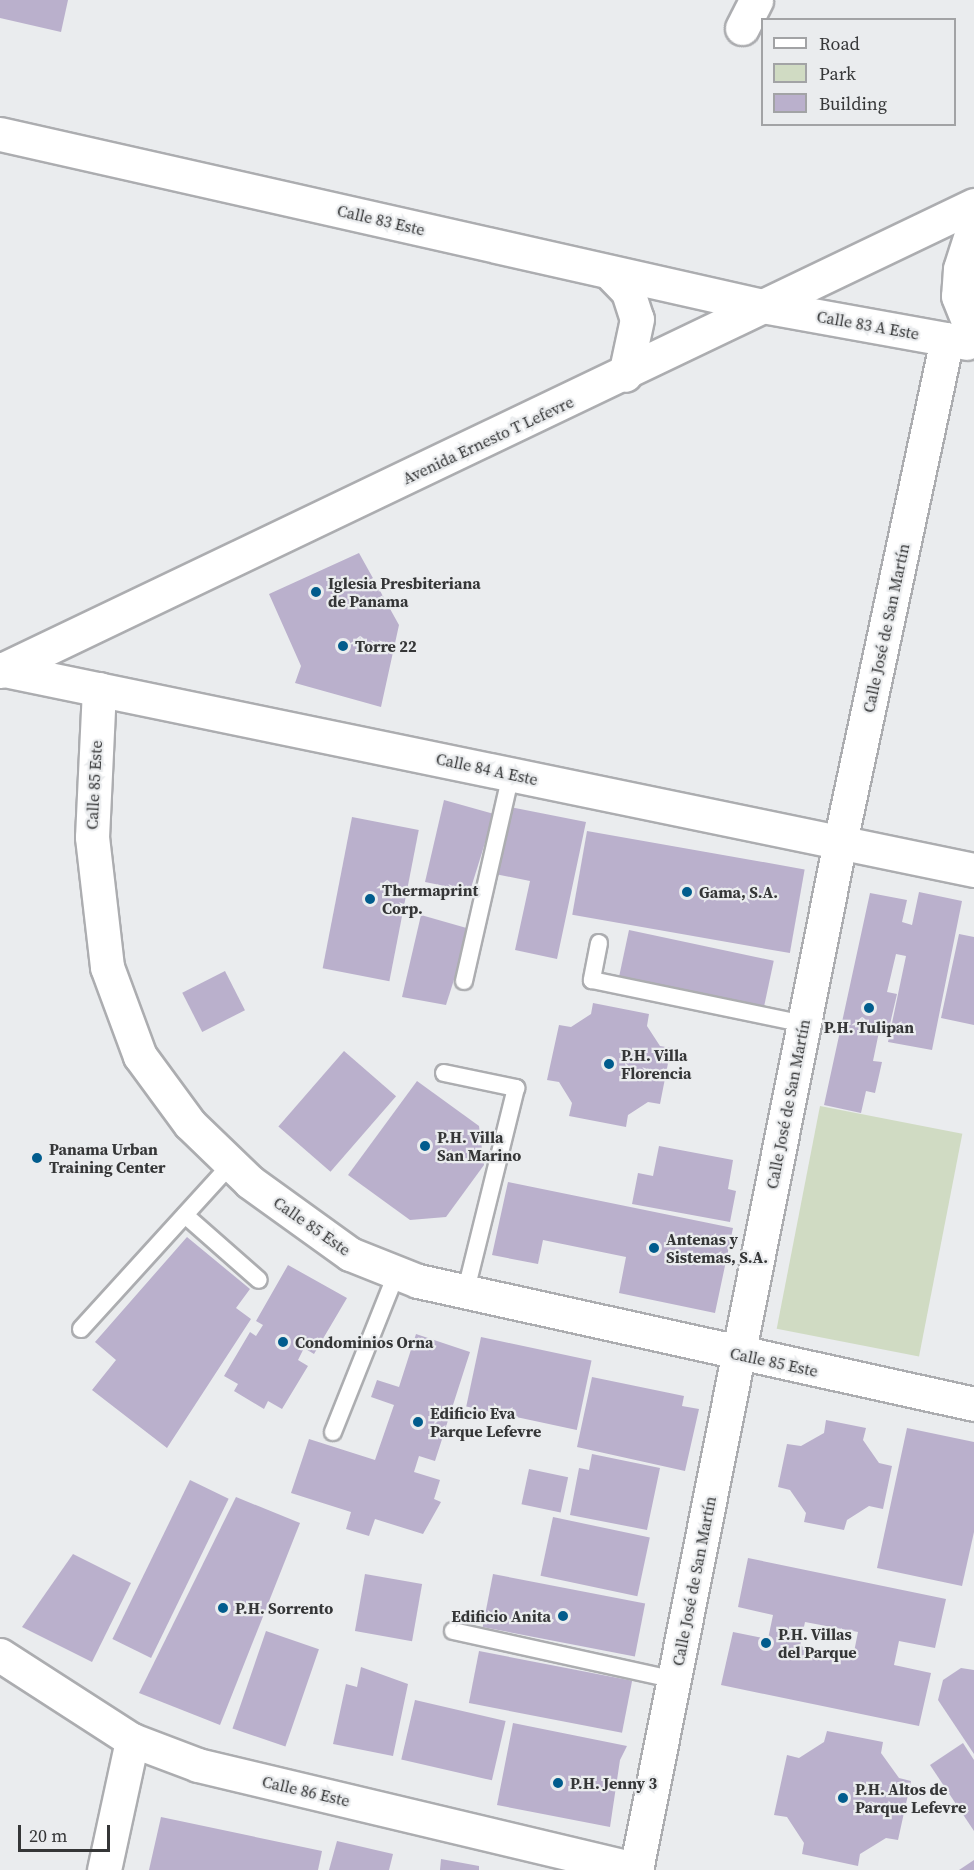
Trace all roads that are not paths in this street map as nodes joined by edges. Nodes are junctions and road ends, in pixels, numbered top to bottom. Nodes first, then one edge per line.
1 (0, 134) edge
2 (974, 205) edge
3 (974, 225) edge
4 (609, 272) junction
5 (762, 306) junction
6 (965, 340) edge
7 (625, 375) junction
8 (1, 670) edge
9 (99, 689) junction
10 (511, 774) junction
11 (840, 842) junction
12 (974, 870) edge
13 (599, 943) dead end
14 (464, 981) dead end
15 (804, 1023) junction
16 (444, 1073) dead end
17 (231, 1164) junction
18 (185, 1215) junction
19 (397, 1272) junction
20 (259, 1280) dead end
21 (465, 1294) junction
22 (81, 1329) dead end
23 (740, 1355) junction
24 (974, 1404) edge
25 (333, 1432) dead end
26 (453, 1631) dead end
27 (0, 1655) edge
28 (675, 1680) junction
29 (132, 1740) junction
30 (636, 1869) edge
31 (104, 1870) edge

1 - 4 street, Calle 83 Este
2 - 5 street, Avenida Ernesto T Lefevre
3 - 6 street
4 - 5 street, Calle 83 Este
4 - 7 street
5 - 6 street, Calle 83 A Este
5 - 7 street, Avenida Ernesto T Lefevre
6 - 11 street, Calle José de San Martín
7 - 8 street, Avenida Ernesto T Lefevre
8 - 9 street, Calle 84 A Este
9 - 10 street, Calle 84 A Este
9 - 17 street, Calle 85 Este
10 - 11 street, Calle 84 A Este
10 - 14 lane
11 - 12 street, Calle 84 A Este
11 - 15 street, Calle José de San Martín
13 - 15 lane
15 - 23 street, Calle José de San Martín
16 - 21 lane
17 - 18 lane
17 - 19 street, Calle 85 Este
18 - 20 lane
18 - 22 lane
19 - 21 street, Calle 85 Este
19 - 25 lane
21 - 23 street, Calle 85 Este
23 - 24 street, Calle 85 Este
23 - 28 street, Calle José de San Martín
26 - 28 lane
27 - 29 street, Calle 86 Este
28 - 30 street, Calle José de San Martín
29 - 30 street, Calle 86 Este
29 - 31 street

